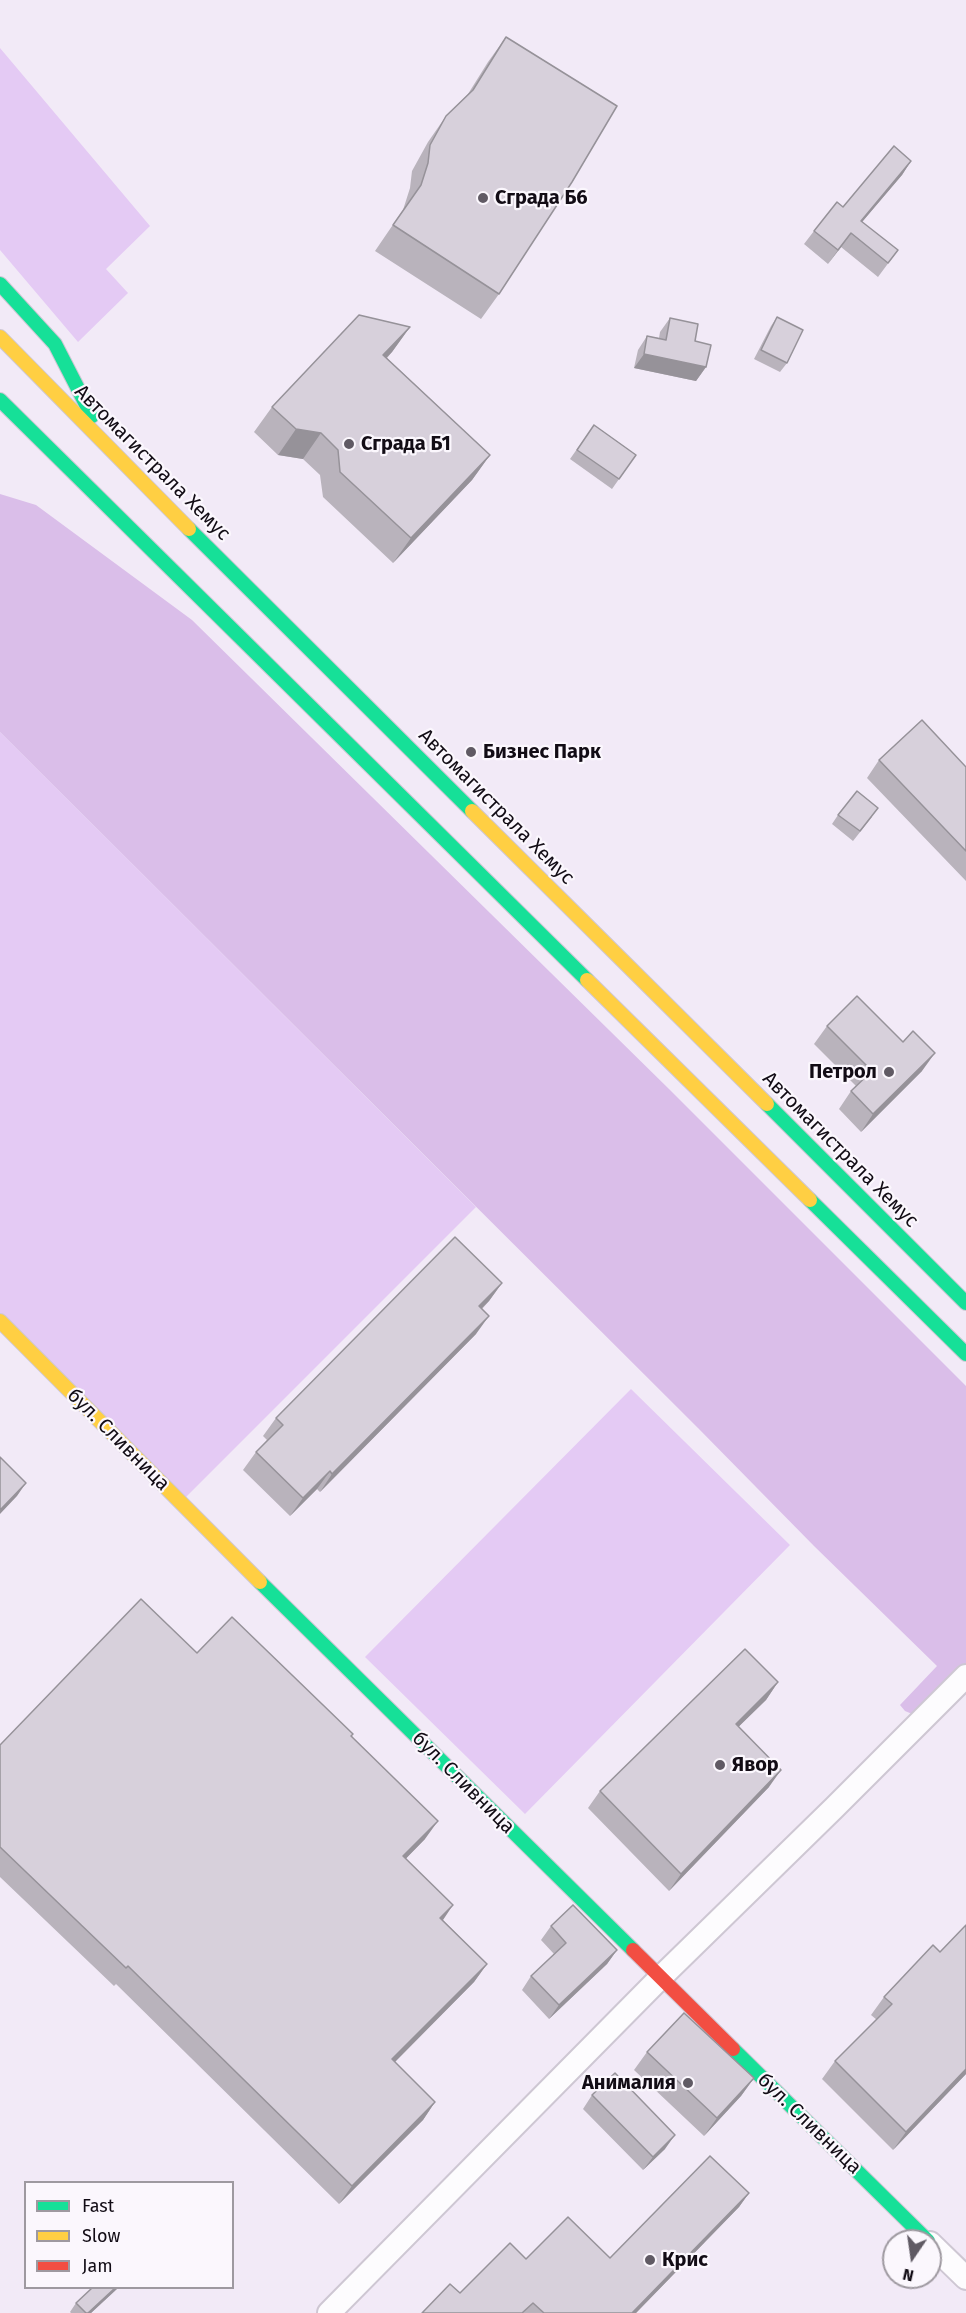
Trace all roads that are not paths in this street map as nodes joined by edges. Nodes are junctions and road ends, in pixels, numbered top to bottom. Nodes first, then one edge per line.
1 (0, 284) edge
2 (0, 337) edge
3 (0, 400) edge
4 (0, 419) edge
5 (25, 426) junction
6 (108, 447) junction
7 (966, 1303) edge
8 (0, 1322) edge
9 (966, 1354) edge
10 (966, 1676) edge
11 (660, 1978) junction
12 (916, 2229) edge
13 (942, 2255) edge
14 (966, 2278) edge
15 (329, 2313) edge

1 - 6 main road
2 - 6 main road, Автомагистрала Хемус
3 - 5 main road
4 - 5 main road
5 - 9 main road
6 - 7 main road, Автомагистрала Хемус
8 - 11 main road, бул. Сливница
10 - 11 street
11 - 12 main road, бул. Сливница
11 - 15 street
13 - 14 street, бул. Сливница

